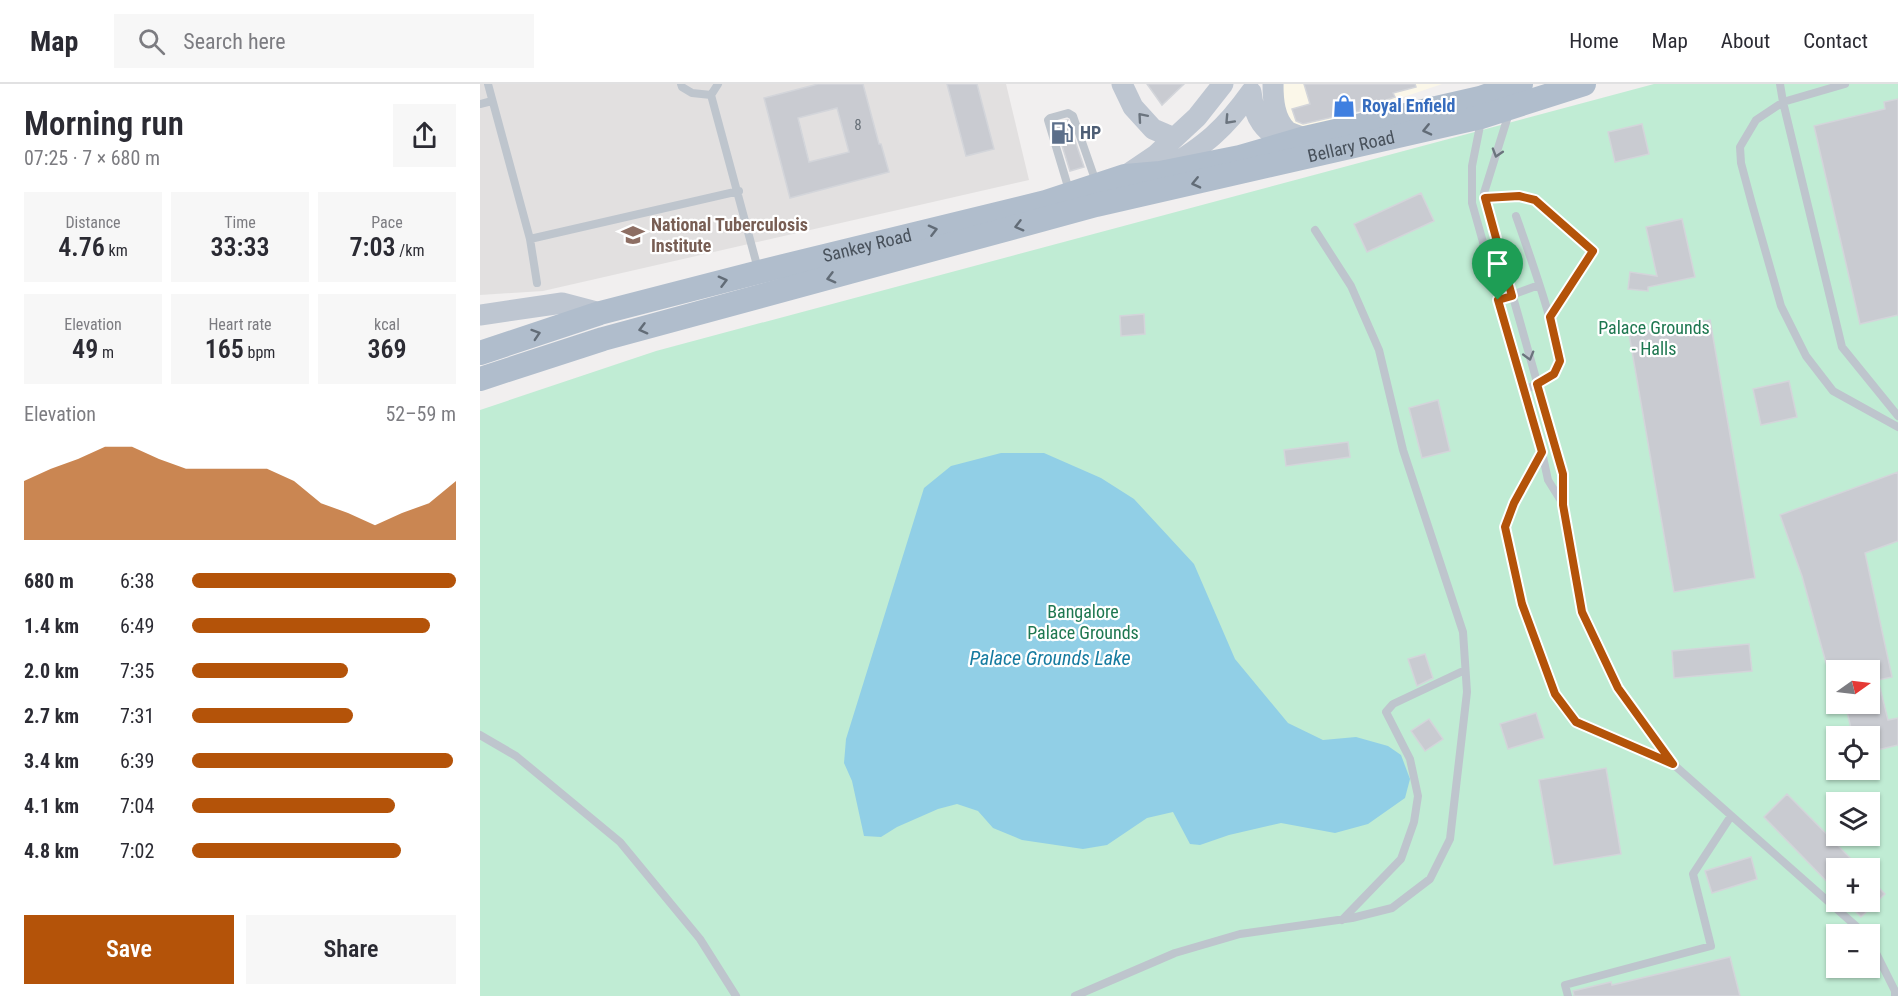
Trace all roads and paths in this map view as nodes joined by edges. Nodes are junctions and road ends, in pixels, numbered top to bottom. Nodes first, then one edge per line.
1 (488, 84) edge
2 (681, 84) edge
3 (718, 84) edge
4 (1122, 84) edge
5 (1223, 84) edge
6 (1273, 84) edge
7 (1521, 84) edge
8 (1584, 84) edge
9 (1780, 84) edge
10 (1845, 84) edge
11 (711, 95) junction
12 (492, 100) junction
13 (1783, 102) junction
14 (480, 104) edge
15 (1510, 108) junction
16 (1481, 117) junction
17 (1174, 138) junction
18 (1296, 141) junction
19 (1161, 173) junction
20 (1125, 176) junction
21 (739, 191) junction
22 (1070, 194) junction
23 (1103, 197) junction
24 (1485, 198) junction
25 (1516, 216) dead end
26 (1316, 230) dead end
27 (530, 239) junction
28 (759, 272) junction
29 (537, 283) dead end
30 (1539, 285) junction
31 (1512, 296) junction
32 (1498, 300) junction
33 (600, 313) junction
34 (480, 315) edge
35 (1550, 317) junction
36 (480, 353) edge
37 (480, 379) edge
38 (1537, 384) junction
39 (1524, 390) junction
40 (1898, 416) edge
41 (1898, 427) edge
42 (1542, 452) junction
43 (1563, 505) junction
44 (1466, 670) junction
45 (480, 735) edge
46 (1673, 764) junction
47 (1731, 816) junction
48 (1342, 920) junction
49 (1854, 924) edge
50 (1880, 961) edge
51 (736, 996) edge
52 (1075, 996) edge
53 (1568, 996) edge
54 (1895, 996) edge

1 - 12 lane
2 - 11 lane
3 - 11 lane
17 -> 4 main road
5 - 17 main road, Sankey Road
6 - 18 main road
7 - 18 main road, Bellary Road
8 - 15 main road, Bellary Road
9 - 13 lane
10 - 13 lane
11 - 21 lane
12 - 14 lane
12 - 27 lane
13 - 40 lane
13 - 41 lane
15 - 16 main road, Bellary Road
15 -> 24 lane
16 -> 23 main road, Bellary Road
16 - 32 lane
17 - 20 main road, Sankey Road
18 - 19 main road, Bellary Road
18 -> 19 main road
19 - 20 main road, Bellary Road
19 - 23 main road
20 - 23 main road, Sankey Road
21 - 27 lane
21 - 28 lane
22 - 23 main road, Sankey Road
22 - 23 lane
28 -> 22 main road, Sankey Road
23 -> 37 main road, Sankey Road
24 - 31 lane
24 - 35 lane
25 - 30 lane
26 - 44 lane
27 - 29 lane
33 -> 28 main road, Sankey Road
30 - 31 lane
30 - 35 lane
31 - 32 lane
31 -> 38 lane
32 - 39 lane
33 - 34 main road
36 -> 33 main road, Sankey Road
35 - 38 lane
38 - 39 lane
38 - 43 lane
39 - 42 lane
42 - 43 lane
42 - 46 lane
43 - 46 lane
44 - 48 lane
44 - 48 lane
45 - 51 lane
46 - 47 lane
47 - 49 lane
47 - 53 lane
48 - 52 lane
50 - 54 lane

